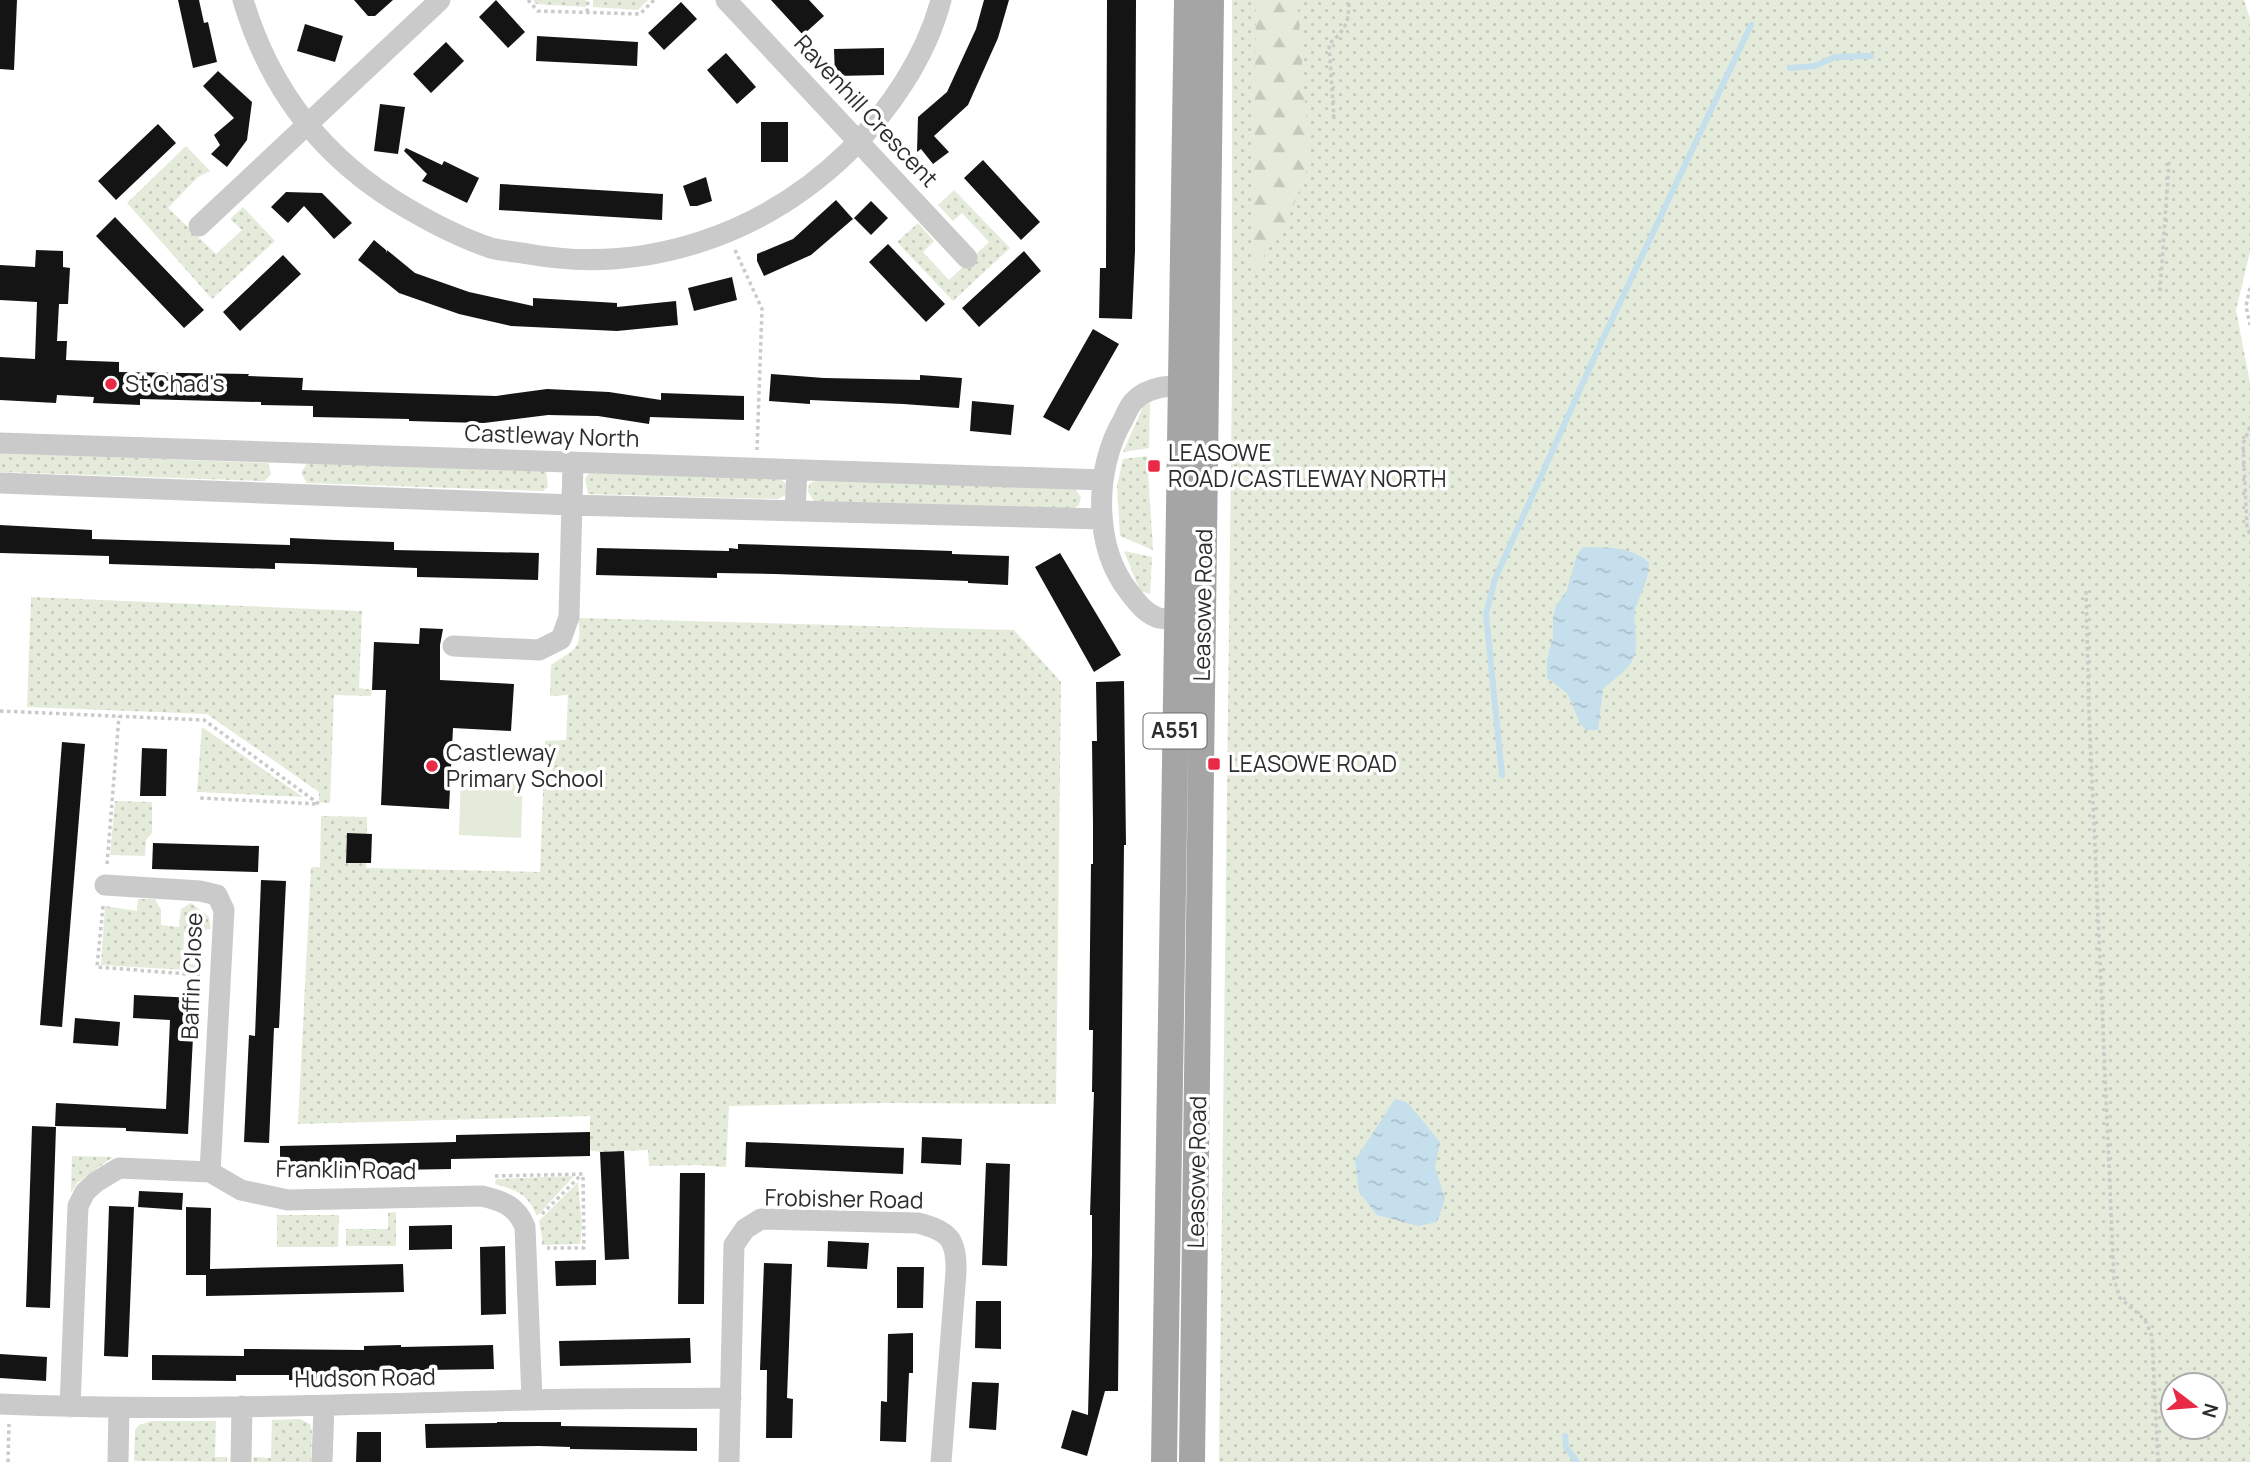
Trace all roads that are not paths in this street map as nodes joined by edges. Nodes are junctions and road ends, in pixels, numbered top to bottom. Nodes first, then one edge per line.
1 (243, 0) edge
2 (440, 0) edge
3 (726, 0) edge
4 (941, 0) edge
5 (1187, 0) edge
6 (1211, 0) edge
7 (306, 125) junction
8 (859, 141) junction
9 (199, 226) dead end
10 (967, 258) dead end
11 (1180, 386) junction
12 (1207, 387) junction
13 (0, 443) edge
14 (573, 463) junction
15 (797, 471) junction
16 (281, 473) junction
17 (1103, 481) junction
18 (0, 483) edge
19 (572, 505) junction
20 (795, 511) junction
21 (1102, 519) junction
22 (1177, 619) junction
23 (1203, 620) junction
24 (453, 646) dead end
25 (105, 885) dead end
26 (210, 1172) junction
27 (731, 1398) junction
28 (532, 1399) junction
29 (5, 1404) edge
30 (242, 1406) junction
31 (324, 1406) junction
32 (70, 1407) junction
33 (119, 1407) junction
34 (118, 1462) edge
35 (240, 1462) edge
36 (322, 1462) edge
37 (729, 1462) edge
38 (941, 1462) edge
39 (1164, 1462) edge
40 (1192, 1462) edge

1 - 7 street
2 - 7 street
3 - 8 street, Ravenhill Crescent
4 - 8 street
5 - 11 main road, Leasowe Road / A551
6 - 12 main road, Leasowe Road / A551
7 - 8 street
7 - 9 street
8 - 10 street, Ravenhill Crescent
11 - 12 street
11 - 17 street, Leasowe Road
11 - 22 main road, Leasowe Road / A551
12 - 23 main road, Leasowe Road / A551
13 - 16 street, Castleway North
14 - 15 street, Castleway North
14 - 16 street, Castleway North
14 - 19 street
15 - 17 street, Castleway North
15 - 20 street
16 - 18 street, Castleway North
16 - 19 street, Castleway North
17 - 21 street, Leasowe Road
19 - 20 street, Castleway North
19 - 24 street
20 - 21 street, Castleway North
21 - 22 street, Leasowe Road
22 - 23 street
22 - 39 main road, Leasowe Road / A551
23 - 40 main road, Leasowe Road / A551
25 - 26 street, Baffin Close
26 - 28 street, Franklin Road
26 - 32 street, Franklin Road
27 - 28 street, Hudson Road
27 - 37 street, Frobisher Road
27 - 38 street, Frobisher Road
28 - 31 street, Hudson Road
29 - 32 street, Hudson Road
30 - 31 street, Hudson Road
30 - 33 street, Hudson Road
30 - 35 street
31 - 36 street
32 - 33 street, Hudson Road
33 - 34 street

